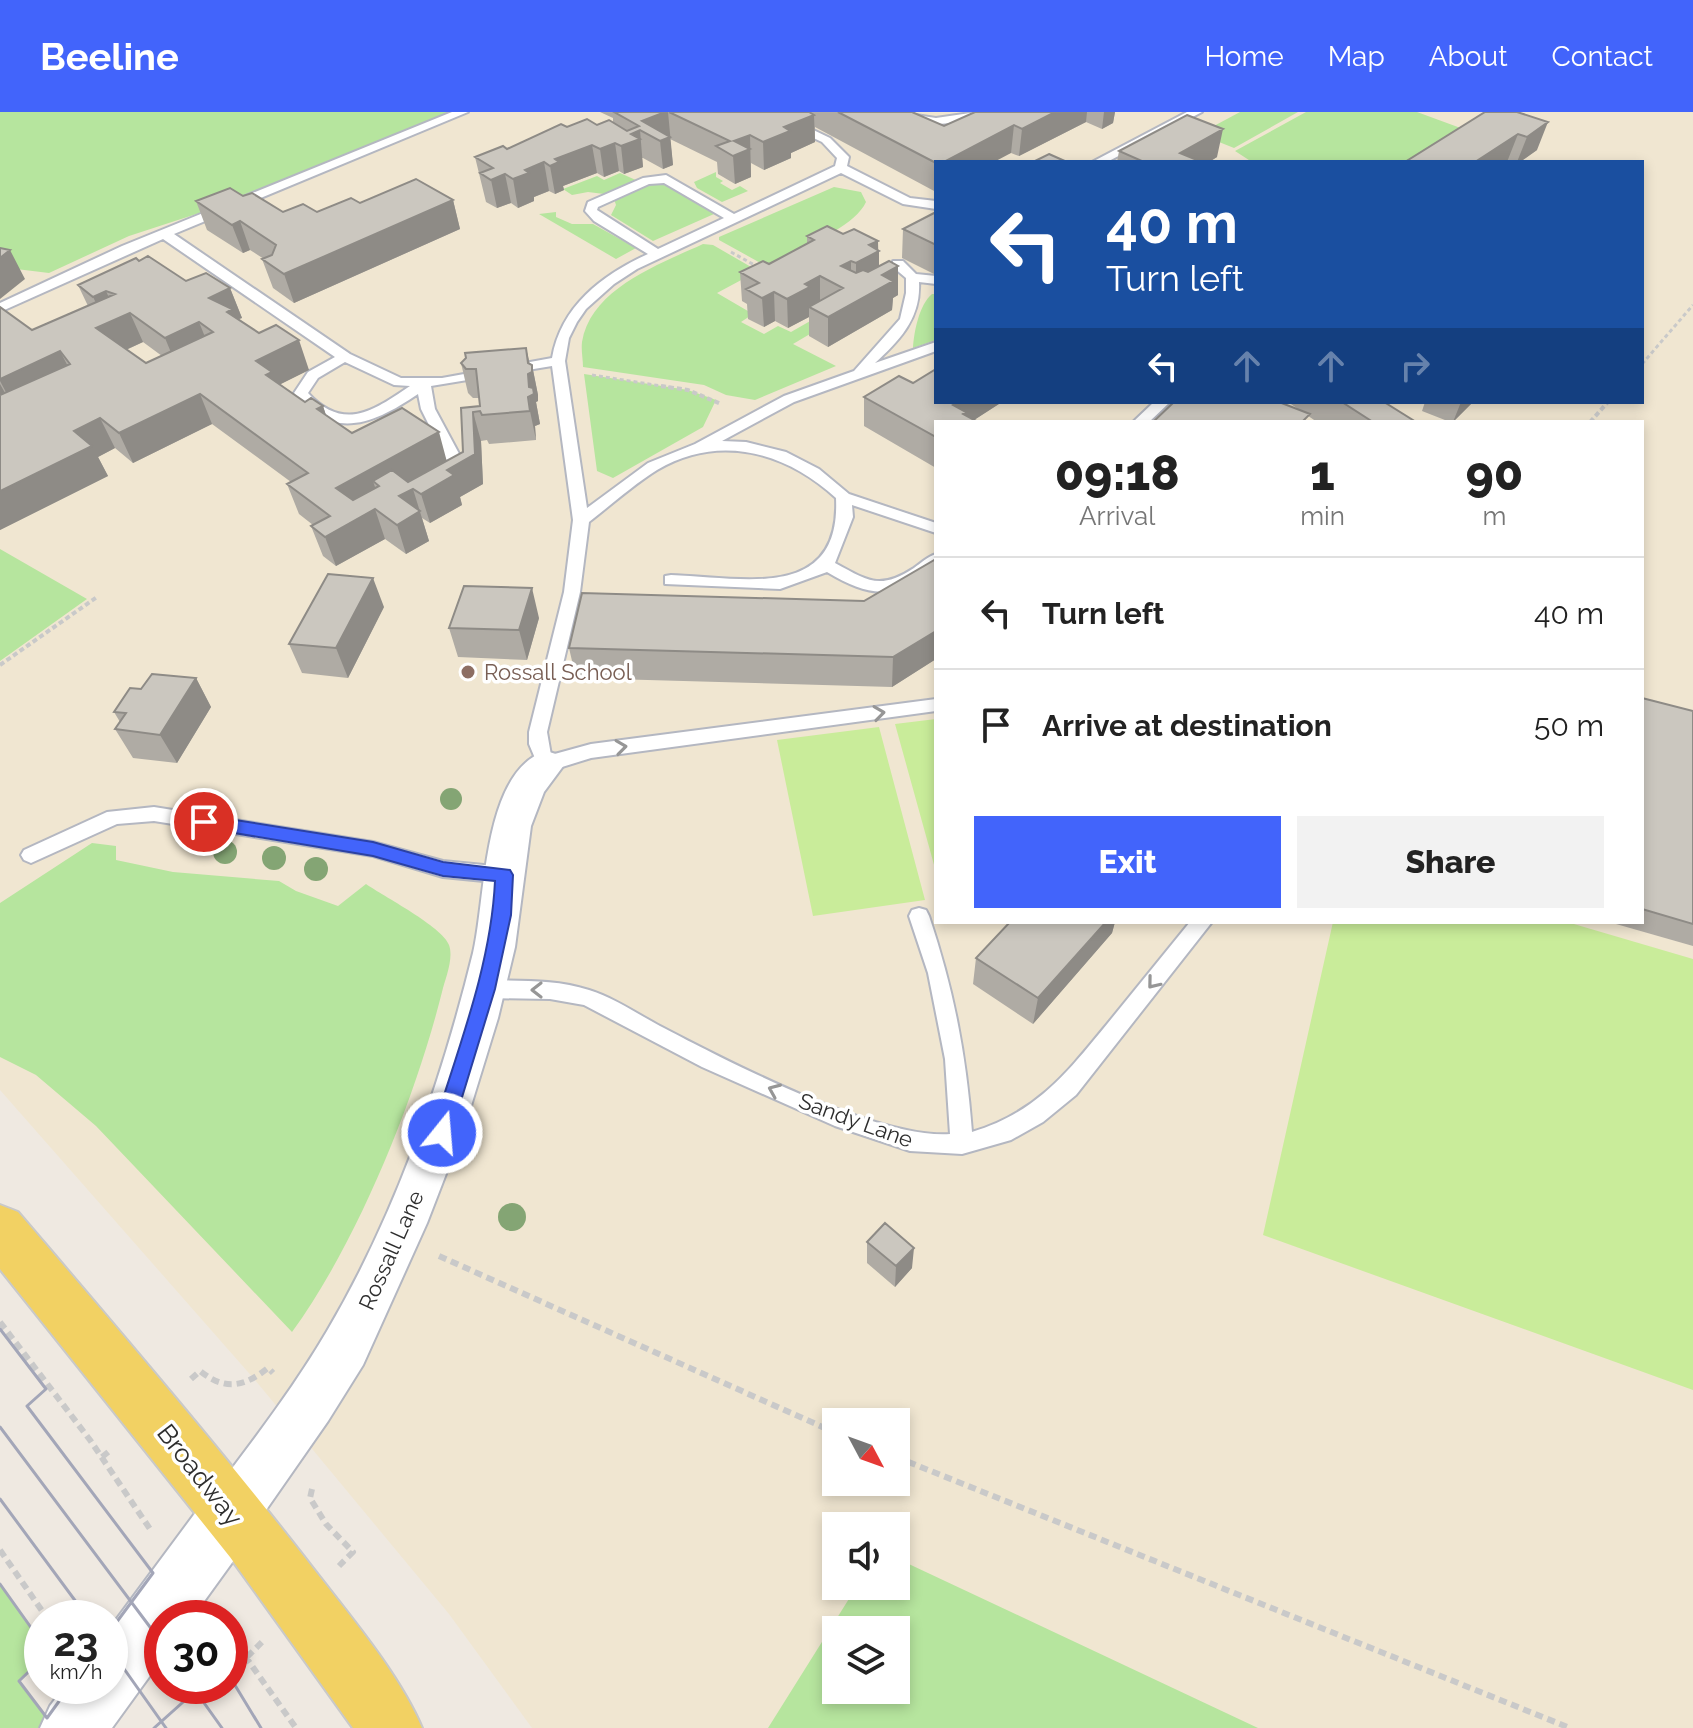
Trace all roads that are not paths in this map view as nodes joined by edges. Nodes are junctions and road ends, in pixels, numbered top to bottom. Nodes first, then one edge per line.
1 (462, 112) edge
2 (743, 112) edge
3 (901, 112) edge
4 (971, 112) edge
5 (1196, 112) edge
6 (1102, 160) edge
7 (841, 168) junction
8 (934, 205) edge
9 (734, 219) junction
10 (166, 235) junction
11 (657, 254) junction
12 (898, 264) edge
13 (912, 277) junction
14 (934, 280) edge
15 (0, 308) edge
16 (934, 347) edge
17 (345, 357) junction
18 (558, 366) junction
19 (854, 375) junction
20 (423, 384) junction
21 (1161, 404) edge
22 (1142, 420) edge
23 (700, 447) junction
24 (433, 488) edge
25 (844, 497) junction
26 (581, 520) junction
27 (934, 527) edge
28 (934, 561) edge
29 (826, 565) junction
30 (671, 580) dead end
31 (934, 705) edge
32 (546, 765) junction
33 (31, 855) dead end
34 (504, 875) junction
35 (919, 916) dead end
36 (1200, 924) edge
37 (486, 989) junction
38 (962, 1144) junction
39 (0, 1229) edge
40 (231, 1514) junction
41 (128, 1655) edge
42 (91, 1704) edge
43 (72, 1728) edge
44 (390, 1728) edge

1 - 10 lane
2 - 7 lane
3 - 4 lane
5 - 6 lane
7 - 8 lane
7 - 9 lane
9 - 11 lane
9 - 11 lane
10 - 15 lane
10 - 17 lane
11 - 18 lane
12 - 13 lane
13 - 14 lane
13 - 19 lane
16 - 19 lane
17 - 20 lane
17 - 20 lane
18 - 20 lane
18 - 26 lane
19 - 23 lane
20 - 24 lane
21 - 22 lane
23 - 25 lane
23 - 26 lane
25 - 27 lane
25 - 29 lane
26 - 32 lane
28 - 29 lane
29 - 30 lane
32 -> 31 lane
32 - 34 street, Rossall Lane
33 - 34 lane
34 - 37 street, Rossall Lane
35 - 38 lane
36 -> 38 lane, Sandy Lane
38 -> 37 lane, Sandy Lane
37 - 40 street, Rossall Lane
39 - 40 main road, Broadway
40 - 41 main road, Rossall Lane
40 - 44 main road, Broadway
42 - 43 main road

